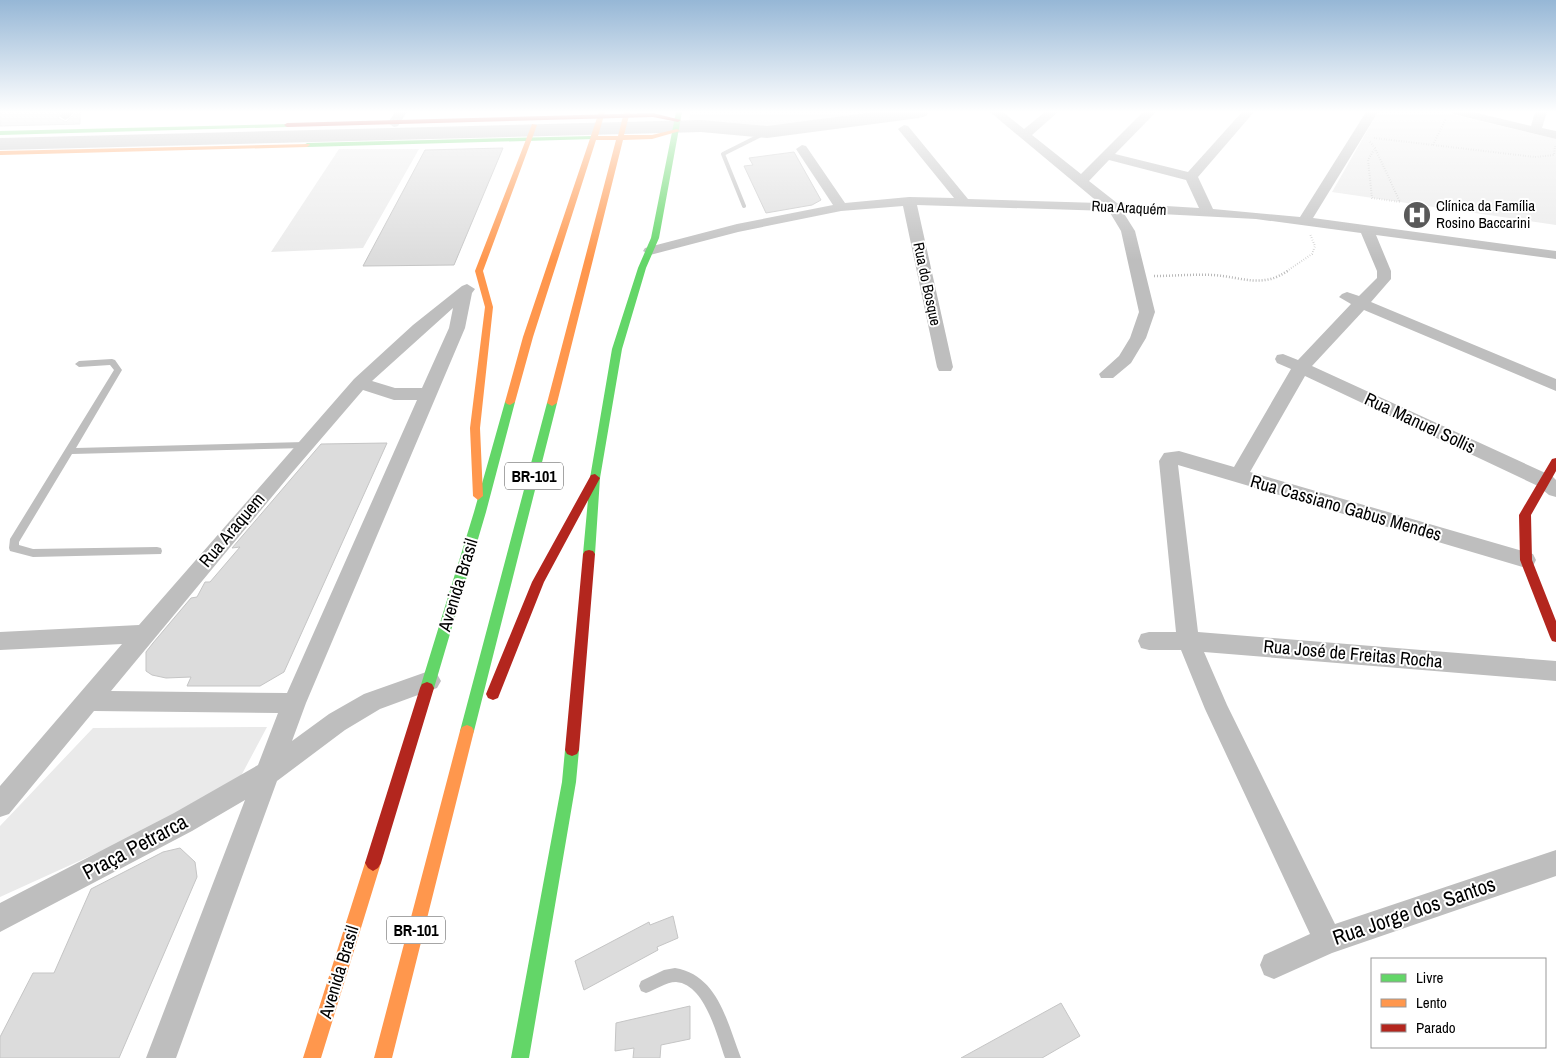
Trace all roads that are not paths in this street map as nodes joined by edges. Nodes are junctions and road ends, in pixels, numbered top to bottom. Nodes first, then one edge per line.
1 (519, 161) edge
2 (587, 161) edge
3 (613, 161) edge
4 (671, 161) edge
5 (810, 161) edge
6 (931, 161) edge
7 (1059, 161) edge
8 (1101, 161) edge
9 (1128, 161) edge
10 (1205, 161) edge
11 (1341, 161) edge
12 (1191, 177) junction
13 (1082, 180) junction
14 (909, 200) junction
15 (963, 201) junction
16 (841, 207) junction
17 (1113, 207) junction
18 (1208, 212) junction
19 (1304, 221) junction
20 (658, 226) junction
21 (1366, 229) junction
22 (704, 236) junction
23 (650, 250) junction
24 (1556, 254) edge
25 (480, 271) junction
26 (464, 293) junction
27 (1355, 300) junction
28 (1283, 359) dead end
29 (79, 364) dead end
30 (945, 367) dead end
31 (1302, 367) junction
32 (1106, 374) dead end
33 (360, 384) junction
34 (1556, 385) edge
35 (428, 394) junction
36 (305, 445) junction
37 (71, 451) junction
38 (1556, 462) edge
39 (1238, 476) junction
40 (595, 478) junction
41 (1550, 485) edge
42 (480, 512) junction
43 (158, 551) dead end
44 (1526, 560) junction
45 (144, 634) junction
46 (1556, 637) edge
47 (0, 641) edge
48 (1188, 641) junction
49 (1149, 642) dead end
50 (1556, 671) edge
51 (429, 681) junction
52 (490, 701) dead end
53 (87, 702) junction
54 (294, 703) junction
55 (482, 720) dead end
56 (268, 773) junction
57 (450, 802) junction
58 (0, 805) edge
59 (1556, 863) edge
60 (0, 918) edge
61 (1328, 940) junction
62 (1274, 965) dead end
63 (646, 986) dead end
64 (161, 1058) edge
65 (312, 1058) edge
66 (383, 1058) edge
67 (520, 1058) edge
68 (733, 1058) edge

1 - 25 main road
2 - 42 main road, Avenida Brasil / BR-101
3 - 57 main road, BR-101
4 - 20 main road
5 - 16 street
6 - 15 street
7 - 13 street
8 - 13 street
9 - 12 street
10 - 12 street
11 - 19 street
12 - 18 street
13 - 17 street
14 - 15 street, Rua Araquém
14 - 16 street, Rua Araquém
14 - 30 street, Rua do Bosque
15 - 17 street, Rua Araquém
16 - 22 street, Rua Araquém
17 - 18 street, Rua Araquém
17 - 32 street
18 - 19 street, Rua Araquém
19 - 21 street, Rua Araquém
20 - 22 street, Rua Araquém
20 - 23 main road
21 - 24 street, Rua Araquém
21 - 27 street
22 - 23 street, Rua Araquém
23 - 40 main road
25 - 26 street, Rua Araquem
25 - 42 main road
26 - 33 street, Rua Araquem
26 - 35 street
27 - 31 street
27 - 34 street
28 - 31 street, Rua Manuel Sollis
29 - 37 lane
31 - 39 street
31 - 41 street, Rua Manuel Sollis
33 - 35 street
33 - 36 street, Rua Araquem
35 - 54 street
36 - 37 lane
36 - 45 street, Rua Araquem
37 - 43 lane
38 - 41 main road
39 - 44 street, Rua Cassiano Gabus Mendes
39 - 48 street, Rua Cassiano Gabus Mendes
40 - 52 main road
40 - 67 main road
41 - 44 main road
42 - 51 main road, Avenida Brasil / BR-101
44 - 46 main road
45 - 47 street
45 - 53 street, Rua Araquem
48 - 49 street, Rua José de Freitas Rocha
48 - 50 street, Rua José de Freitas Rocha
48 - 61 street
51 - 56 street, Praça Petrarca
51 - 65 main road, Avenida Brasil / BR-101
53 - 54 street
53 - 58 street, Rua Araquem
54 - 56 street
55 - 57 main road
56 - 60 street, Praça Petrarca
56 - 64 street
57 - 66 main road, BR-101
59 - 61 street, Rua Jorge dos Santos
61 - 62 street, Rua Jorge dos Santos
63 - 68 lane

